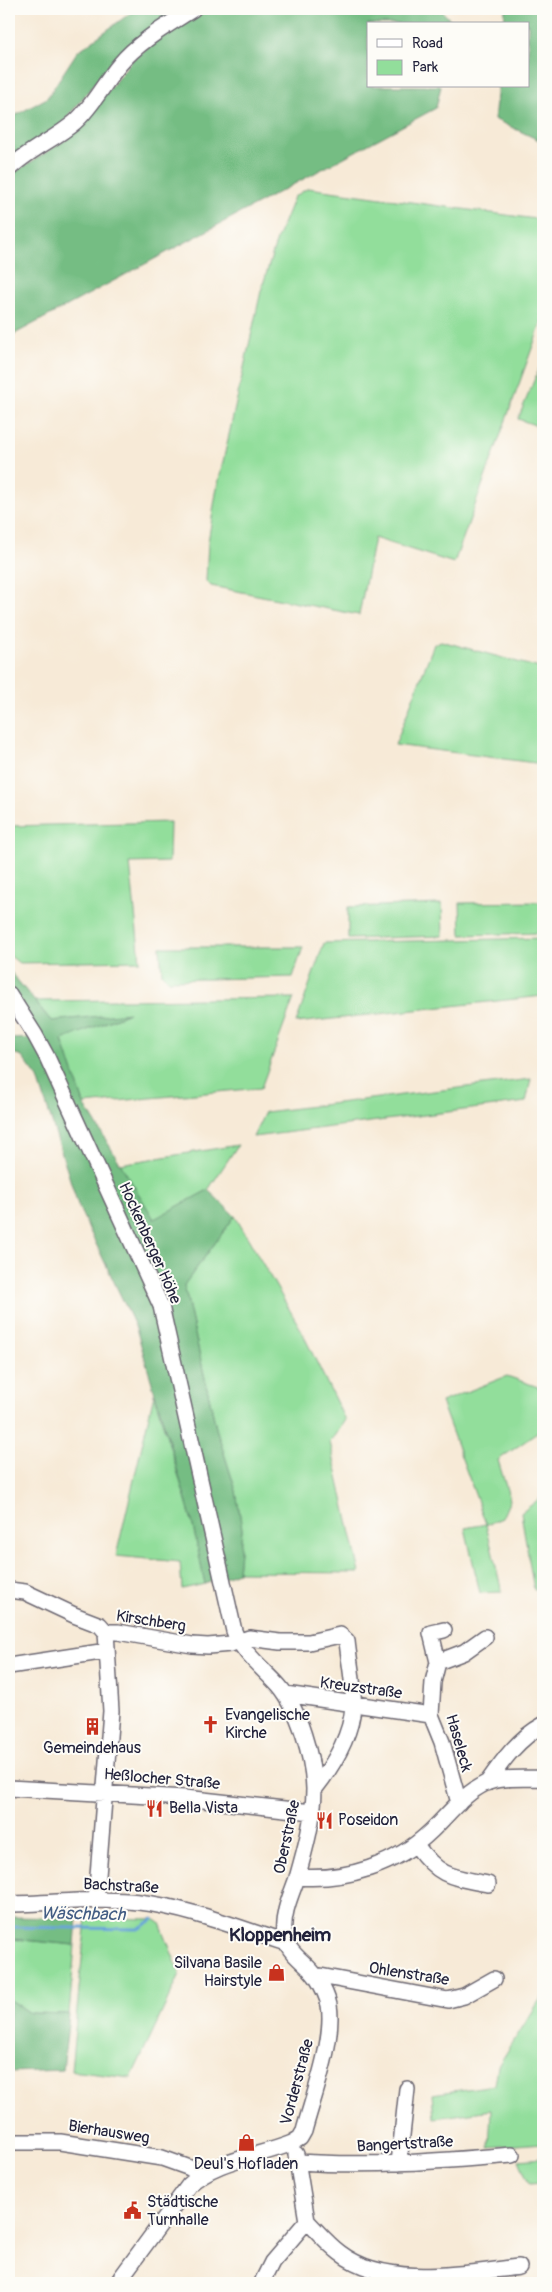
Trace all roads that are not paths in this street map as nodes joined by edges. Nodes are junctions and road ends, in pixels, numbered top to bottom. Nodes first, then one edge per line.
1 (193, 9) edge
2 (9, 169) edge
3 (9, 994) edge
4 (9, 1590) edge
5 (444, 1630) dead end
6 (106, 1632) junction
7 (485, 1637) dead end
8 (237, 1640) junction
9 (107, 1651) junction
10 (438, 1662) junction
11 (9, 1666) edge
12 (285, 1694) junction
13 (353, 1704) junction
14 (432, 1715) junction
15 (543, 1725) edge
16 (543, 1778) edge
17 (487, 1783) junction
18 (9, 1788) edge
19 (314, 1790) junction
20 (105, 1792) junction
21 (459, 1803) junction
22 (312, 1812) junction
23 (416, 1845) junction
24 (297, 1877) junction
25 (488, 1884) dead end
26 (96, 1901) junction
27 (9, 1904) edge
28 (286, 1943) junction
29 (315, 1975) junction
30 (494, 1979) dead end
31 (408, 2089) dead end
32 (9, 2142) edge
33 (292, 2143) junction
34 (512, 2155) dead end
35 (299, 2162) junction
36 (399, 2164) junction
37 (200, 2175) junction
38 (307, 2221) junction
39 (519, 2267) dead end
40 (117, 2283) edge
41 (263, 2283) edge

1 - 2 street
3 - 8 street, Hockenberger Höhe
4 - 6 street, Kirschberg
5 - 10 street, Haseleck
6 - 8 street, Kirschberg
6 - 9 street
7 - 10 street
8 - 12 street, Oberstraße
8 - 13 street, Kirschberg
9 - 11 street
9 - 20 street
10 - 14 street, Haseleck
12 - 13 street, Kreuzstraße
12 - 19 street, Oberstraße
13 - 14 street, Kreuzstraße
13 - 19 street
14 - 21 street, Haseleck
15 - 17 street
16 - 17 street
17 - 21 street
18 - 20 street, Heßlocher Straße
19 - 22 street, Oberstraße
20 - 22 street, Heßlocher Straße
20 - 26 street
21 - 23 street
22 - 24 street, Oberstraße
23 - 24 street
23 - 25 street
24 - 28 street, Oberstraße
26 - 27 street, Bachstraße
26 - 28 street, Bachstraße
28 - 29 street, Vorderstraße
29 - 30 street, Ohlenstraße
29 - 33 street, Vorderstraße
31 - 36 street
32 - 37 street, Bierhausweg
33 - 35 street
33 - 37 street, Vorderstraße
34 - 36 street, Bangertstraße
35 - 36 street, Bangertstraße
35 - 38 street
37 - 40 street
38 - 39 street
38 - 41 street

